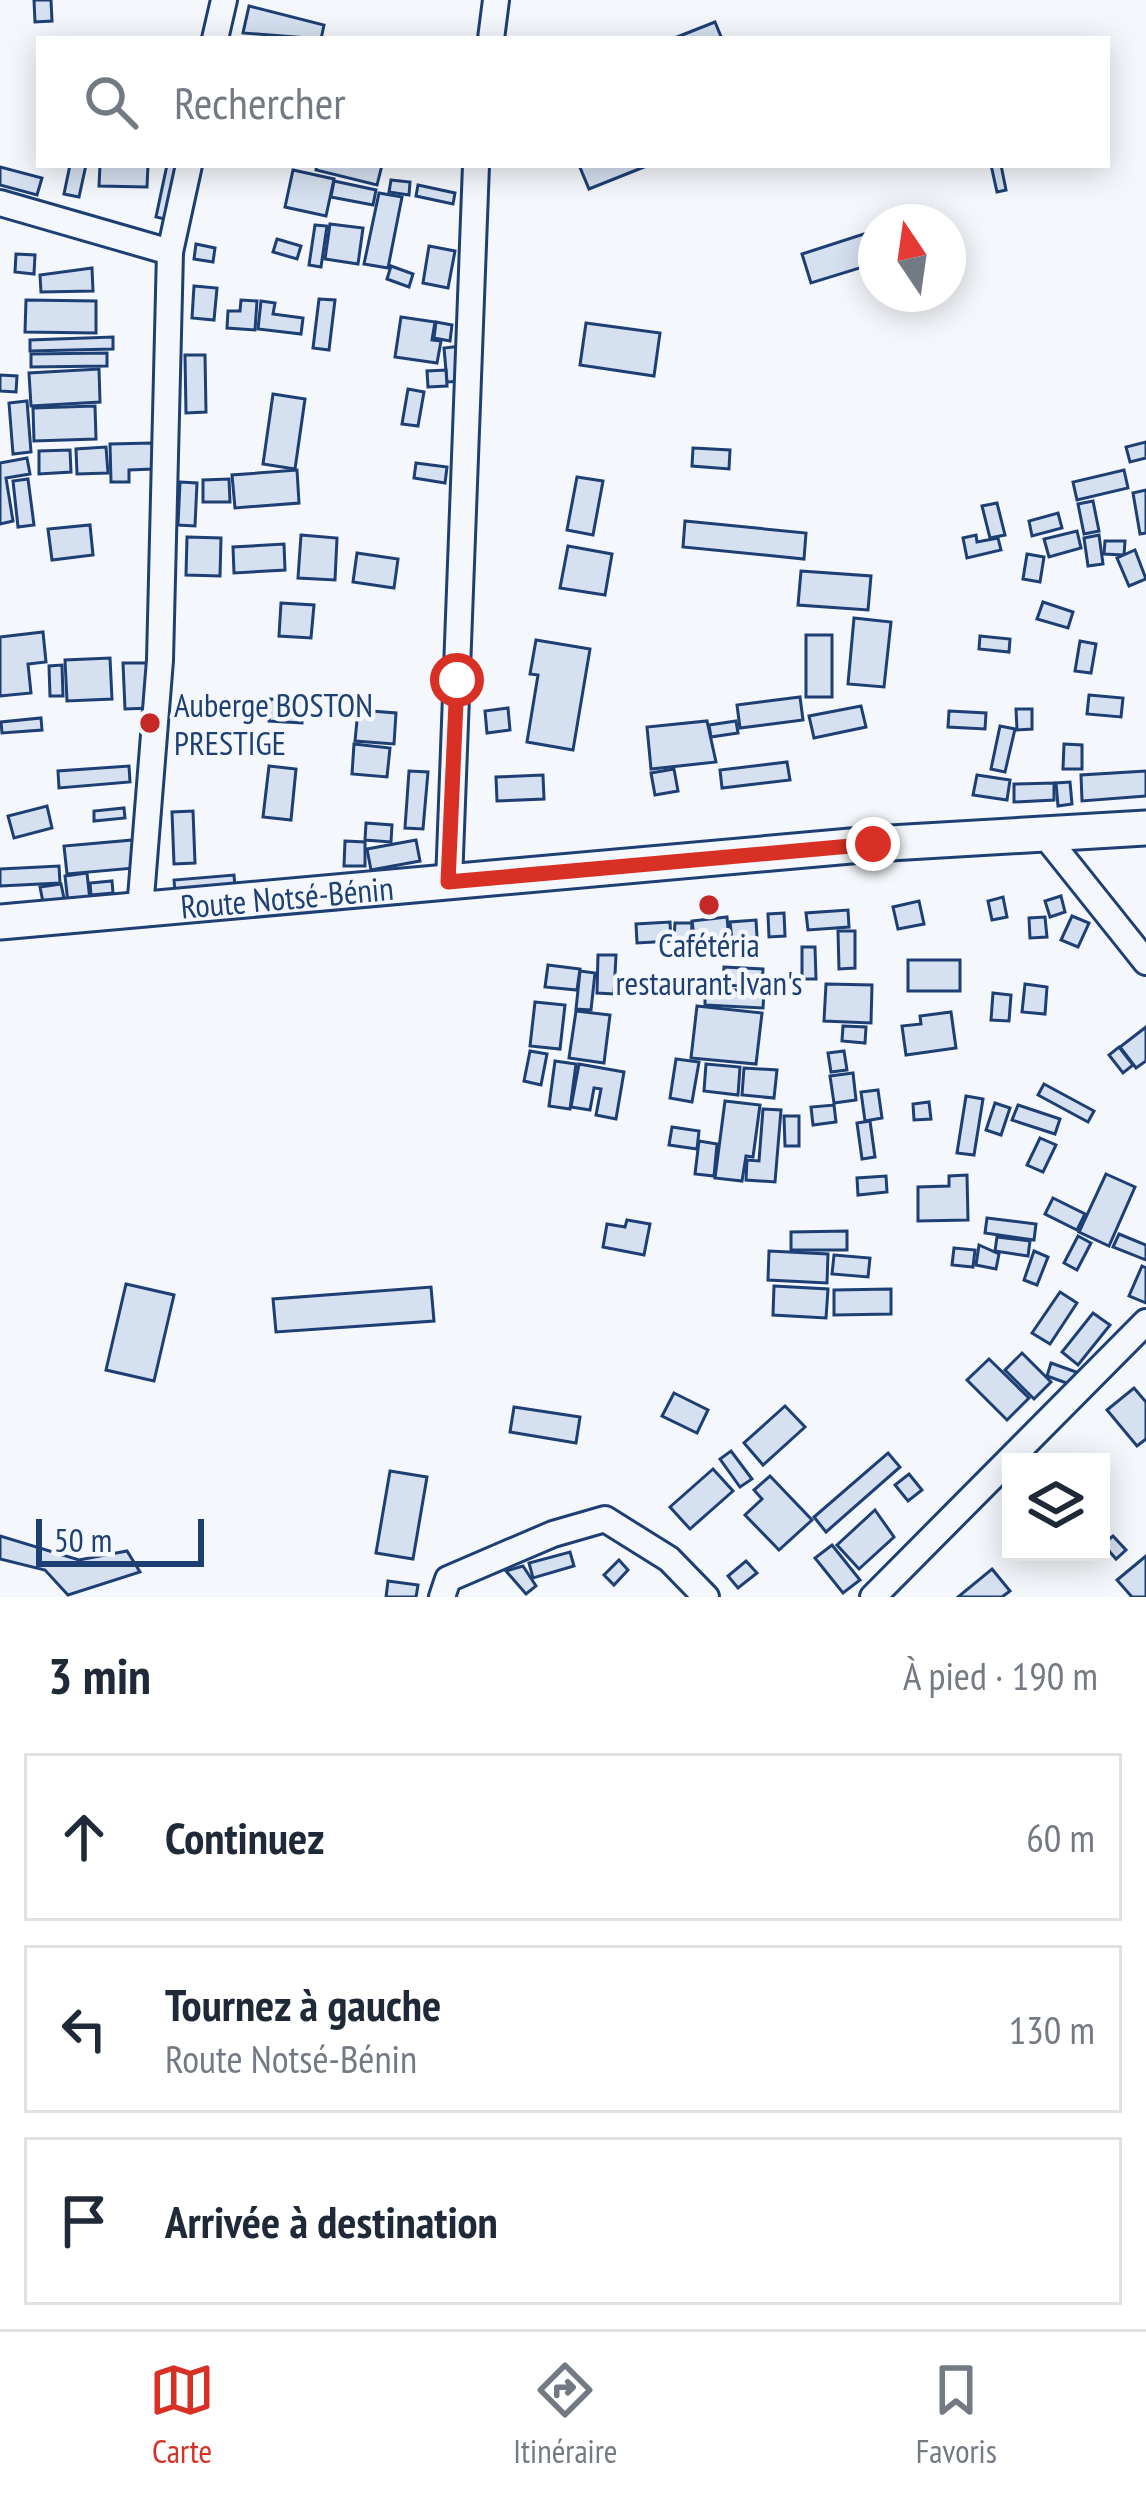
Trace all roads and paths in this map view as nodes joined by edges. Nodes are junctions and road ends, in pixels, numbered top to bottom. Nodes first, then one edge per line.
1 (224, 0) edge
2 (496, 0) edge
3 (216, 36) edge
4 (490, 36) edge
5 (188, 168) edge
6 (476, 168) edge
7 (0, 203) edge
8 (170, 252) junction
9 (1146, 829) edge
10 (1043, 832) junction
11 (448, 882) junction
12 (140, 910) junction
13 (0, 922) edge
14 (1146, 962) edge
15 (1143, 1330) edge
16 (442, 1597) edge
17 (706, 1597) edge
18 (873, 1597) edge

1 - 3 street
2 - 4 street
5 - 8 street
6 - 11 street
7 - 8 street
8 - 12 street
9 - 10 main road, Route Notsé-Bénin
10 - 11 main road, Route Notsé-Bénin
10 - 14 street
11 - 12 main road, Route Notsé-Bénin
12 - 13 main road, Route Notsé-Bénin
15 - 18 street
16 - 17 street

